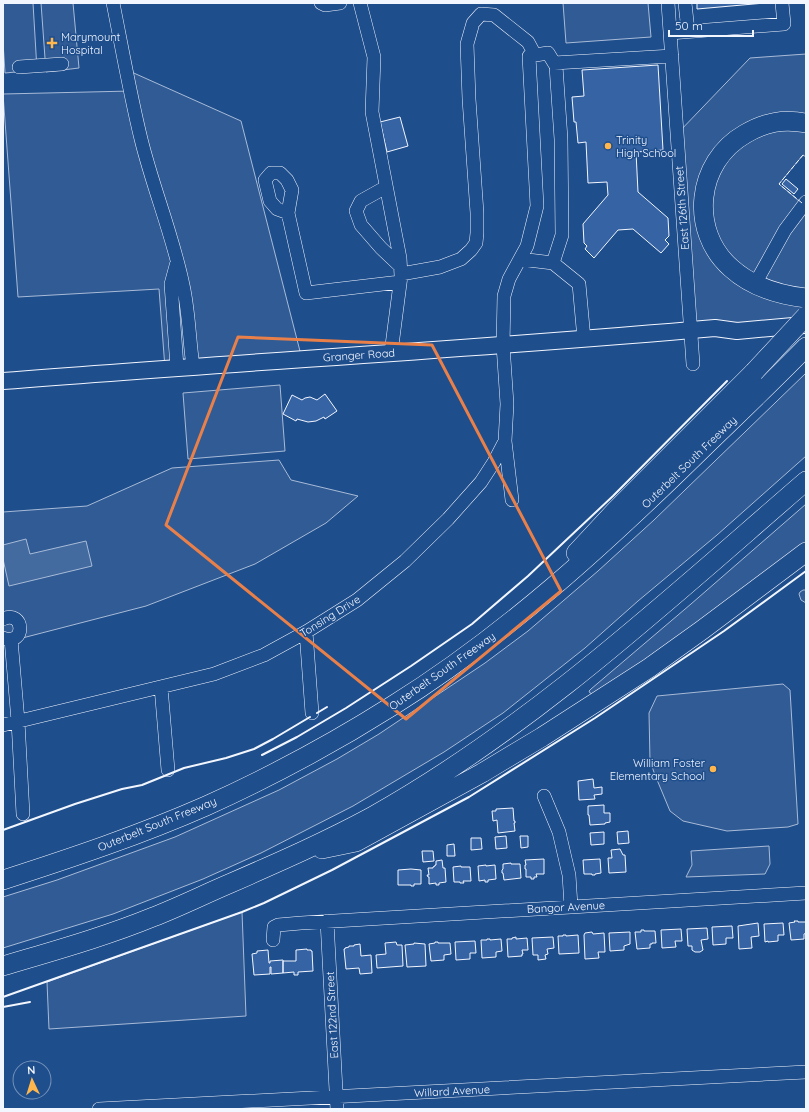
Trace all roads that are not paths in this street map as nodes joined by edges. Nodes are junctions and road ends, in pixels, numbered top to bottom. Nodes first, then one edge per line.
1 (113, 3) edge
2 (321, 3) edge
3 (340, 3) edge
4 (360, 3) edge
5 (668, 3) edge
6 (685, 3) edge
7 (782, 3) edge
8 (688, 31) junction
9 (670, 33) junction
10 (536, 55) junction
11 (672, 56) junction
12 (554, 63) junction
13 (62, 64) dead end
14 (19, 67) dead end
15 (806, 123) edge
16 (386, 186) junction
17 (806, 202) edge
18 (288, 213) dead end
19 (520, 259) junction
20 (177, 260) junction
21 (553, 263) junction
22 (400, 274) junction
23 (755, 284) junction
24 (806, 298) edge
25 (806, 316) edge
26 (806, 324) edge
27 (715, 328) junction
28 (691, 330) junction
29 (584, 339) junction
30 (503, 345) junction
31 (806, 347) edge
32 (391, 353) junction
33 (693, 364) dead end
34 (193, 366) junction
35 (177, 368) junction
36 (3, 381) edge
37 (506, 441) junction
38 (806, 481) edge
39 (512, 500) dead end
40 (806, 552) edge
41 (524, 612) junction
42 (3, 619) edge
43 (306, 632) junction
44 (7, 638) edge
45 (161, 687) junction
46 (312, 713) dead end
47 (18, 721) junction
48 (3, 725) edge
49 (168, 770) dead end
50 (544, 796) dead end
51 (23, 814) dead end
52 (292, 857) junction
53 (3, 880) edge
54 (806, 893) edge
55 (572, 906) junction
56 (327, 921) junction
57 (273, 940) dead end
58 (3, 966) edge
59 (806, 1072) edge
60 (337, 1103) edge
61 (99, 1109) edge

1 - 20 street
2 - 3 street
4 - 16 street
5 - 9 street, East 126th Street
6 - 8 street
7 - 8 street
8 - 9 street
9 - 11 street, East 126th Street
10 - 12 street
10 - 19 street, Tonsing Drive
10 - 22 street
11 - 12 street
11 - 28 street, East 126th Street
12 - 21 street
13 - 14 street
15 - 23 highway
16 - 22 street
16 - 22 street
17 - 23 street
18 - 22 street
19 - 21 street
19 - 30 street, Tonsing Drive
20 - 34 street
20 - 35 street
21 - 29 street
22 - 32 street
23 - 24 highway
25 - 27 main road, Granger Road
25 - 41 highway, bridge
26 - 27 main road, Granger Road
27 - 28 main road, Granger Road
28 - 29 main road, Granger Road
28 - 33 street, East 126th Street
29 - 30 main road, Granger Road
30 - 32 main road, Granger Road
30 - 37 street, Tonsing Drive
31 - 41 highway, Outerbelt South Freeway
32 - 34 main road, Granger Road
34 - 35 main road, Granger Road
35 - 36 main road, Granger Road
37 - 39 street
37 - 43 street, Tonsing Drive
38 - 52 highway
40 - 52 highway
41 - 53 highway, Outerbelt South Freeway
42 - 44 street
43 - 45 street, Tonsing Drive
43 - 46 street
44 - 47 street
45 - 47 street, Tonsing Drive
45 - 49 street
47 - 48 street, Tonsing Drive
47 - 51 street
50 - 55 street
52 - 58 highway
54 - 55 street, Bangor Avenue
55 - 56 street, Bangor Avenue
56 - 57 street, Bangor Avenue
56 - 60 street, East 122nd Street
59 - 60 street, Willard Avenue
60 - 61 street, Willard Avenue

